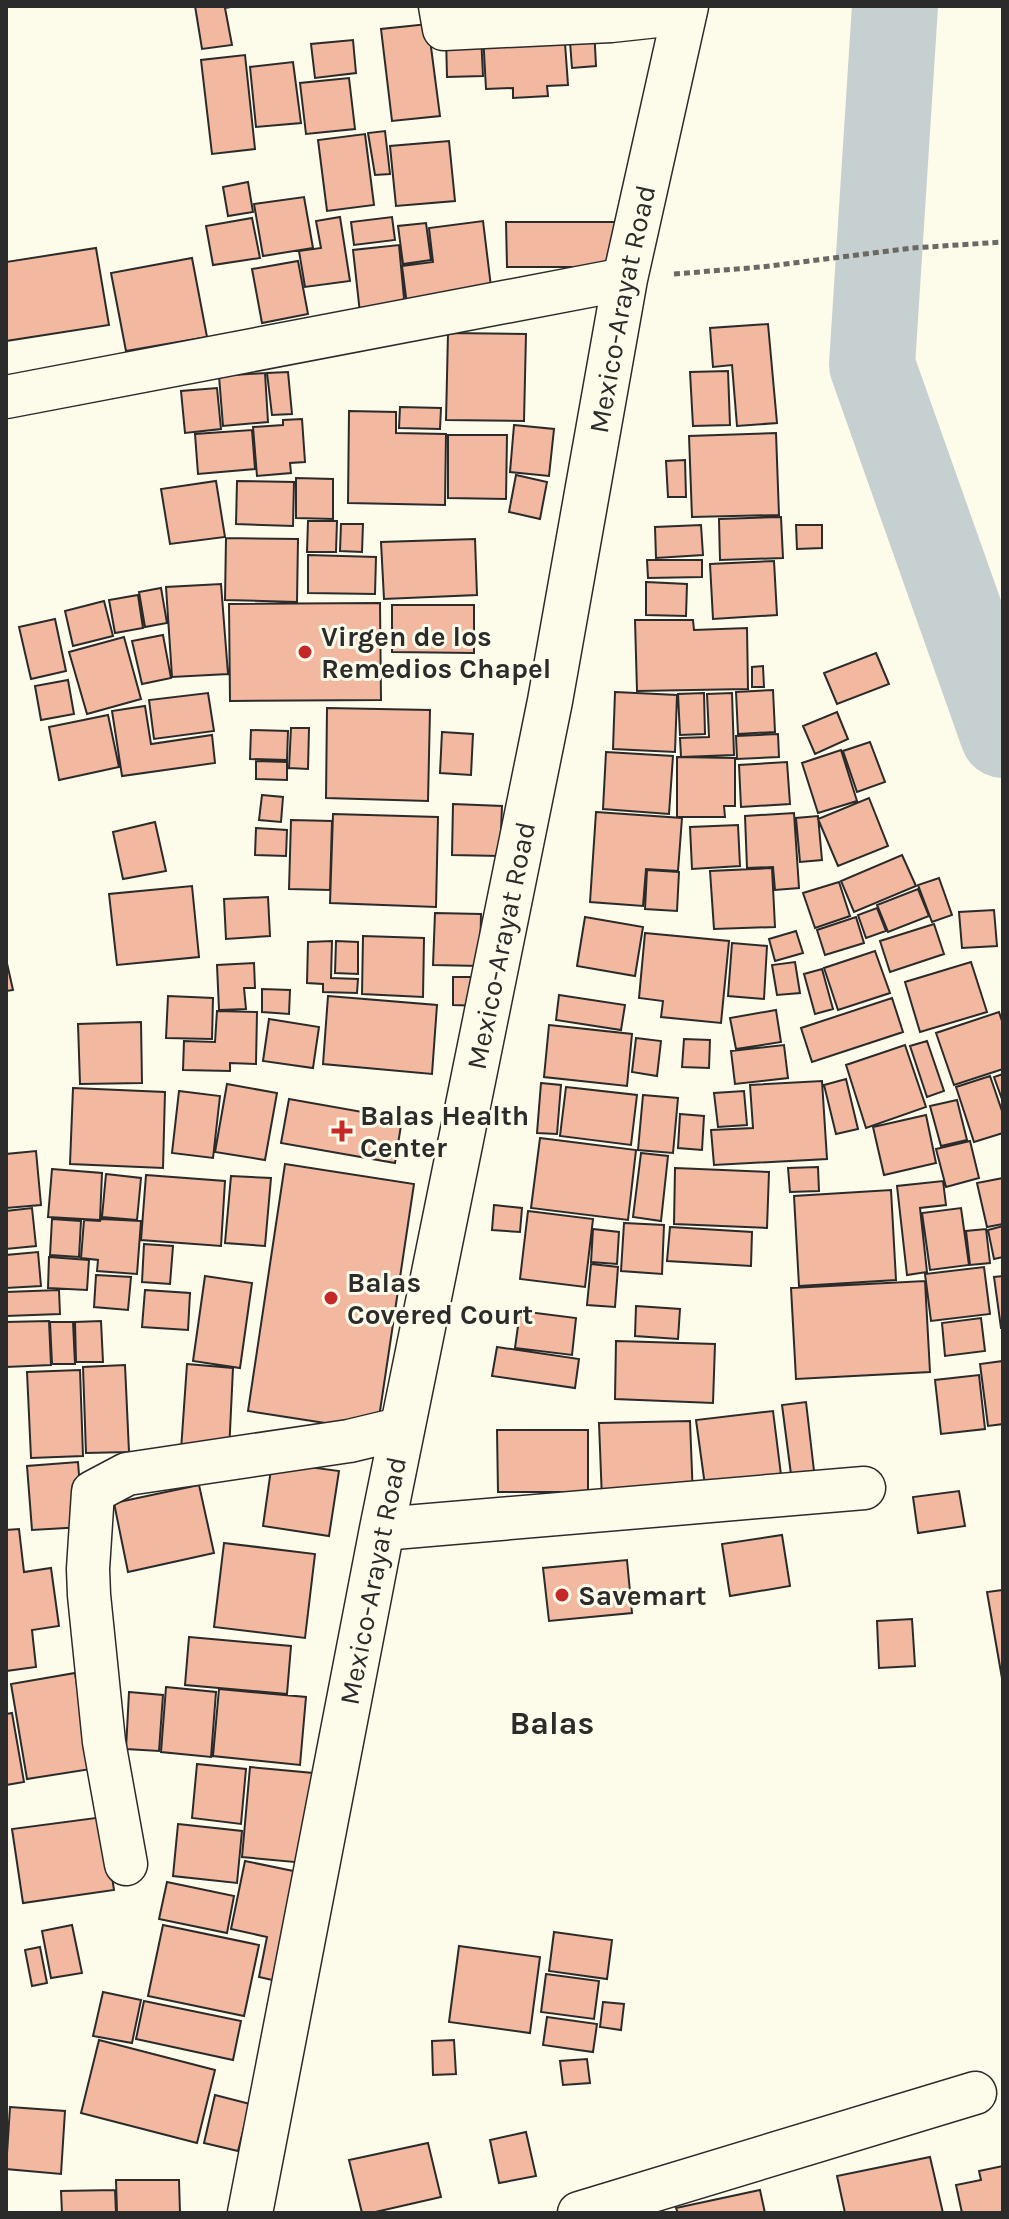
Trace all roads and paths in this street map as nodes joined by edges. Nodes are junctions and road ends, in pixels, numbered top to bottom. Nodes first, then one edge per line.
1 (440, 6) edge
2 (686, 9) edge
3 (1003, 242) edge
4 (625, 279) junction
5 (6, 397) edge
6 (403, 1428) junction
7 (864, 1488) dead end
8 (382, 1529) junction
9 (126, 1864) dead end
10 (975, 2093) dead end
11 (250, 2213) edge
12 (579, 2213) edge

1 - 2 street
2 - 4 main road, Mexico-Arayat Road
3 - 4 path
4 - 5 street
4 - 6 main road, Mexico-Arayat Road
6 - 8 main road, Mexico-Arayat Road
6 - 9 street
7 - 8 street
8 - 11 main road, Mexico-Arayat Road
10 - 12 street

